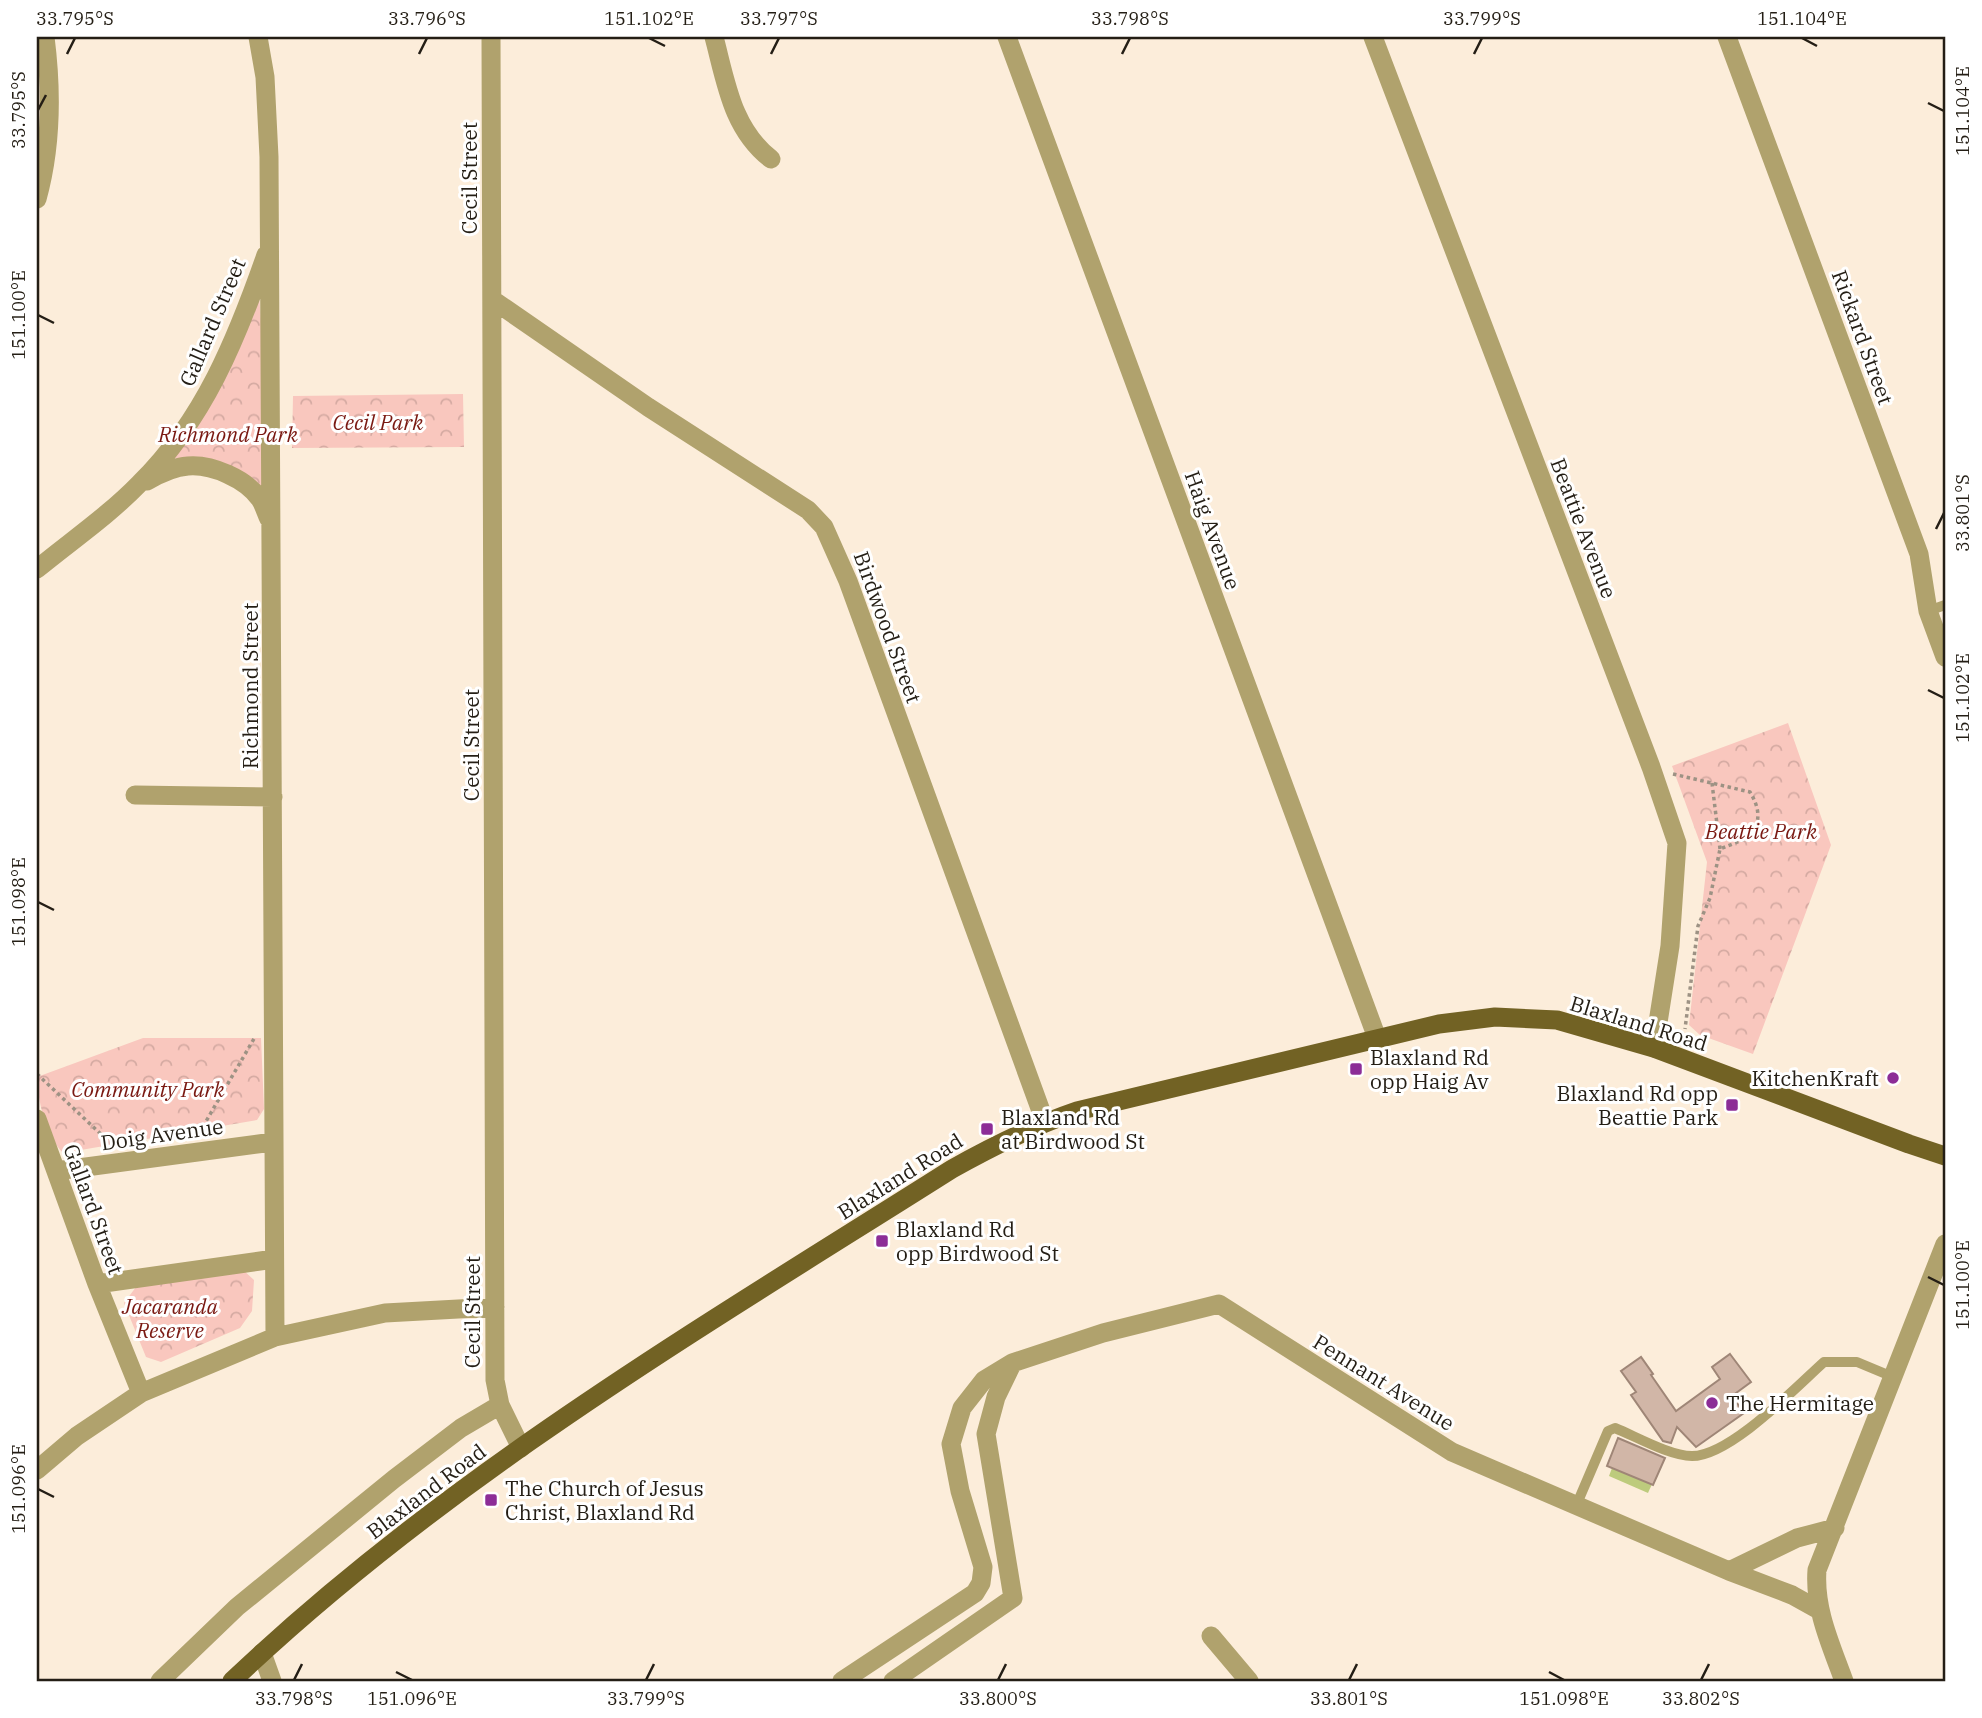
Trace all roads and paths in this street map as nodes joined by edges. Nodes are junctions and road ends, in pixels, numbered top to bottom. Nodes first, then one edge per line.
1 (45, 37) edge
2 (258, 37) edge
3 (491, 37) edge
4 (714, 37) edge
5 (1007, 37) edge
6 (1373, 37) edge
7 (1727, 37) edge
8 (771, 159) dead end
9 (37, 199) edge
10 (270, 242) junction
11 (493, 300) junction
12 (139, 484) junction
13 (273, 527) junction
14 (37, 569) edge
15 (1937, 608) edge
16 (1945, 657) edge
17 (1651, 767) junction
18 (1712, 783) junction
19 (135, 795) dead end
20 (273, 797) junction
21 (1720, 849) junction
22 (273, 1004) junction
23 (1685, 1029) dead end
24 (1377, 1038) junction
25 (1654, 1048) junction
26 (37, 1074) edge
27 (37, 1119) edge
28 (1045, 1122) junction
29 (274, 1142) junction
30 (210, 1150) junction
31 (1945, 1156) edge
32 (111, 1163) junction
33 (56, 1171) junction
34 (1945, 1244) edge
35 (274, 1259) junction
36 (97, 1284) junction
37 (495, 1307) junction
38 (275, 1337) junction
39 (1012, 1363) junction
40 (1894, 1377) junction
41 (141, 1393) junction
42 (500, 1405) junction
43 (521, 1448) junction
44 (37, 1470) edge
45 (1576, 1506) junction
46 (1835, 1528) junction
47 (1729, 1571) junction
48 (1819, 1610) junction
49 (1210, 1636) dead end
50 (262, 1653) junction
51 (160, 1681) edge
52 (232, 1681) edge
53 (272, 1681) edge
54 (842, 1681) edge
55 (893, 1681) edge
56 (1249, 1681) edge
57 (1844, 1681) edge

1 - 9 street
2 - 10 street, Richmond Street
3 - 11 street, Cecil Street
4 - 8 street
5 - 24 street, Haig Avenue
6 - 17 street, Beattie Avenue
7 - 15 street, Rickard Street
10 - 12 street, Gallard Street
10 - 13 street, Richmond Street
11 - 28 street, Birdwood Street
11 - 37 street, Cecil Street
12 - 13 street, Gallard Street
12 - 14 street, Gallard Street
13 - 20 street, Richmond Street
15 - 16 street, Rickard Street
17 - 18 path
17 - 25 street, Beattie Avenue
18 - 21 path
18 - 21 path
19 - 20 street
20 - 22 street, Richmond Street
21 - 23 path
22 - 29 street, Richmond Street
22 - 30 path
24 - 25 main road, Blaxland Road
24 - 28 main road, Blaxland Road
25 - 31 main road, Blaxland Road
26 - 32 path
27 - 33 street, Gallard Street
28 - 43 main road, Blaxland Road
29 - 30 street, Doig Avenue
29 - 35 street, Richmond Street
30 - 32 street, Doig Avenue
32 - 33 street, Doig Avenue
33 - 36 street, Gallard Street
34 - 40 street
35 - 36 street
35 - 38 street, Richmond Street
36 - 41 street, Gallard Street
37 - 38 street
37 - 42 street, Cecil Street
38 - 41 street
39 - 45 street, Pennant Avenue
39 - 54 street, Pennant Avenue
39 - 55 street
40 - 45 lane
40 - 46 street
41 - 44 street
42 - 43 street, Cecil Street
42 - 51 street, Blaxland Road
43 - 50 main road, Blaxland Road
45 - 47 street, Pennant Avenue
46 - 47 street
46 - 48 street
47 - 48 street, Pennant Avenue
48 - 57 street
49 - 56 street
50 - 52 main road, Blaxland Road
50 - 53 street

